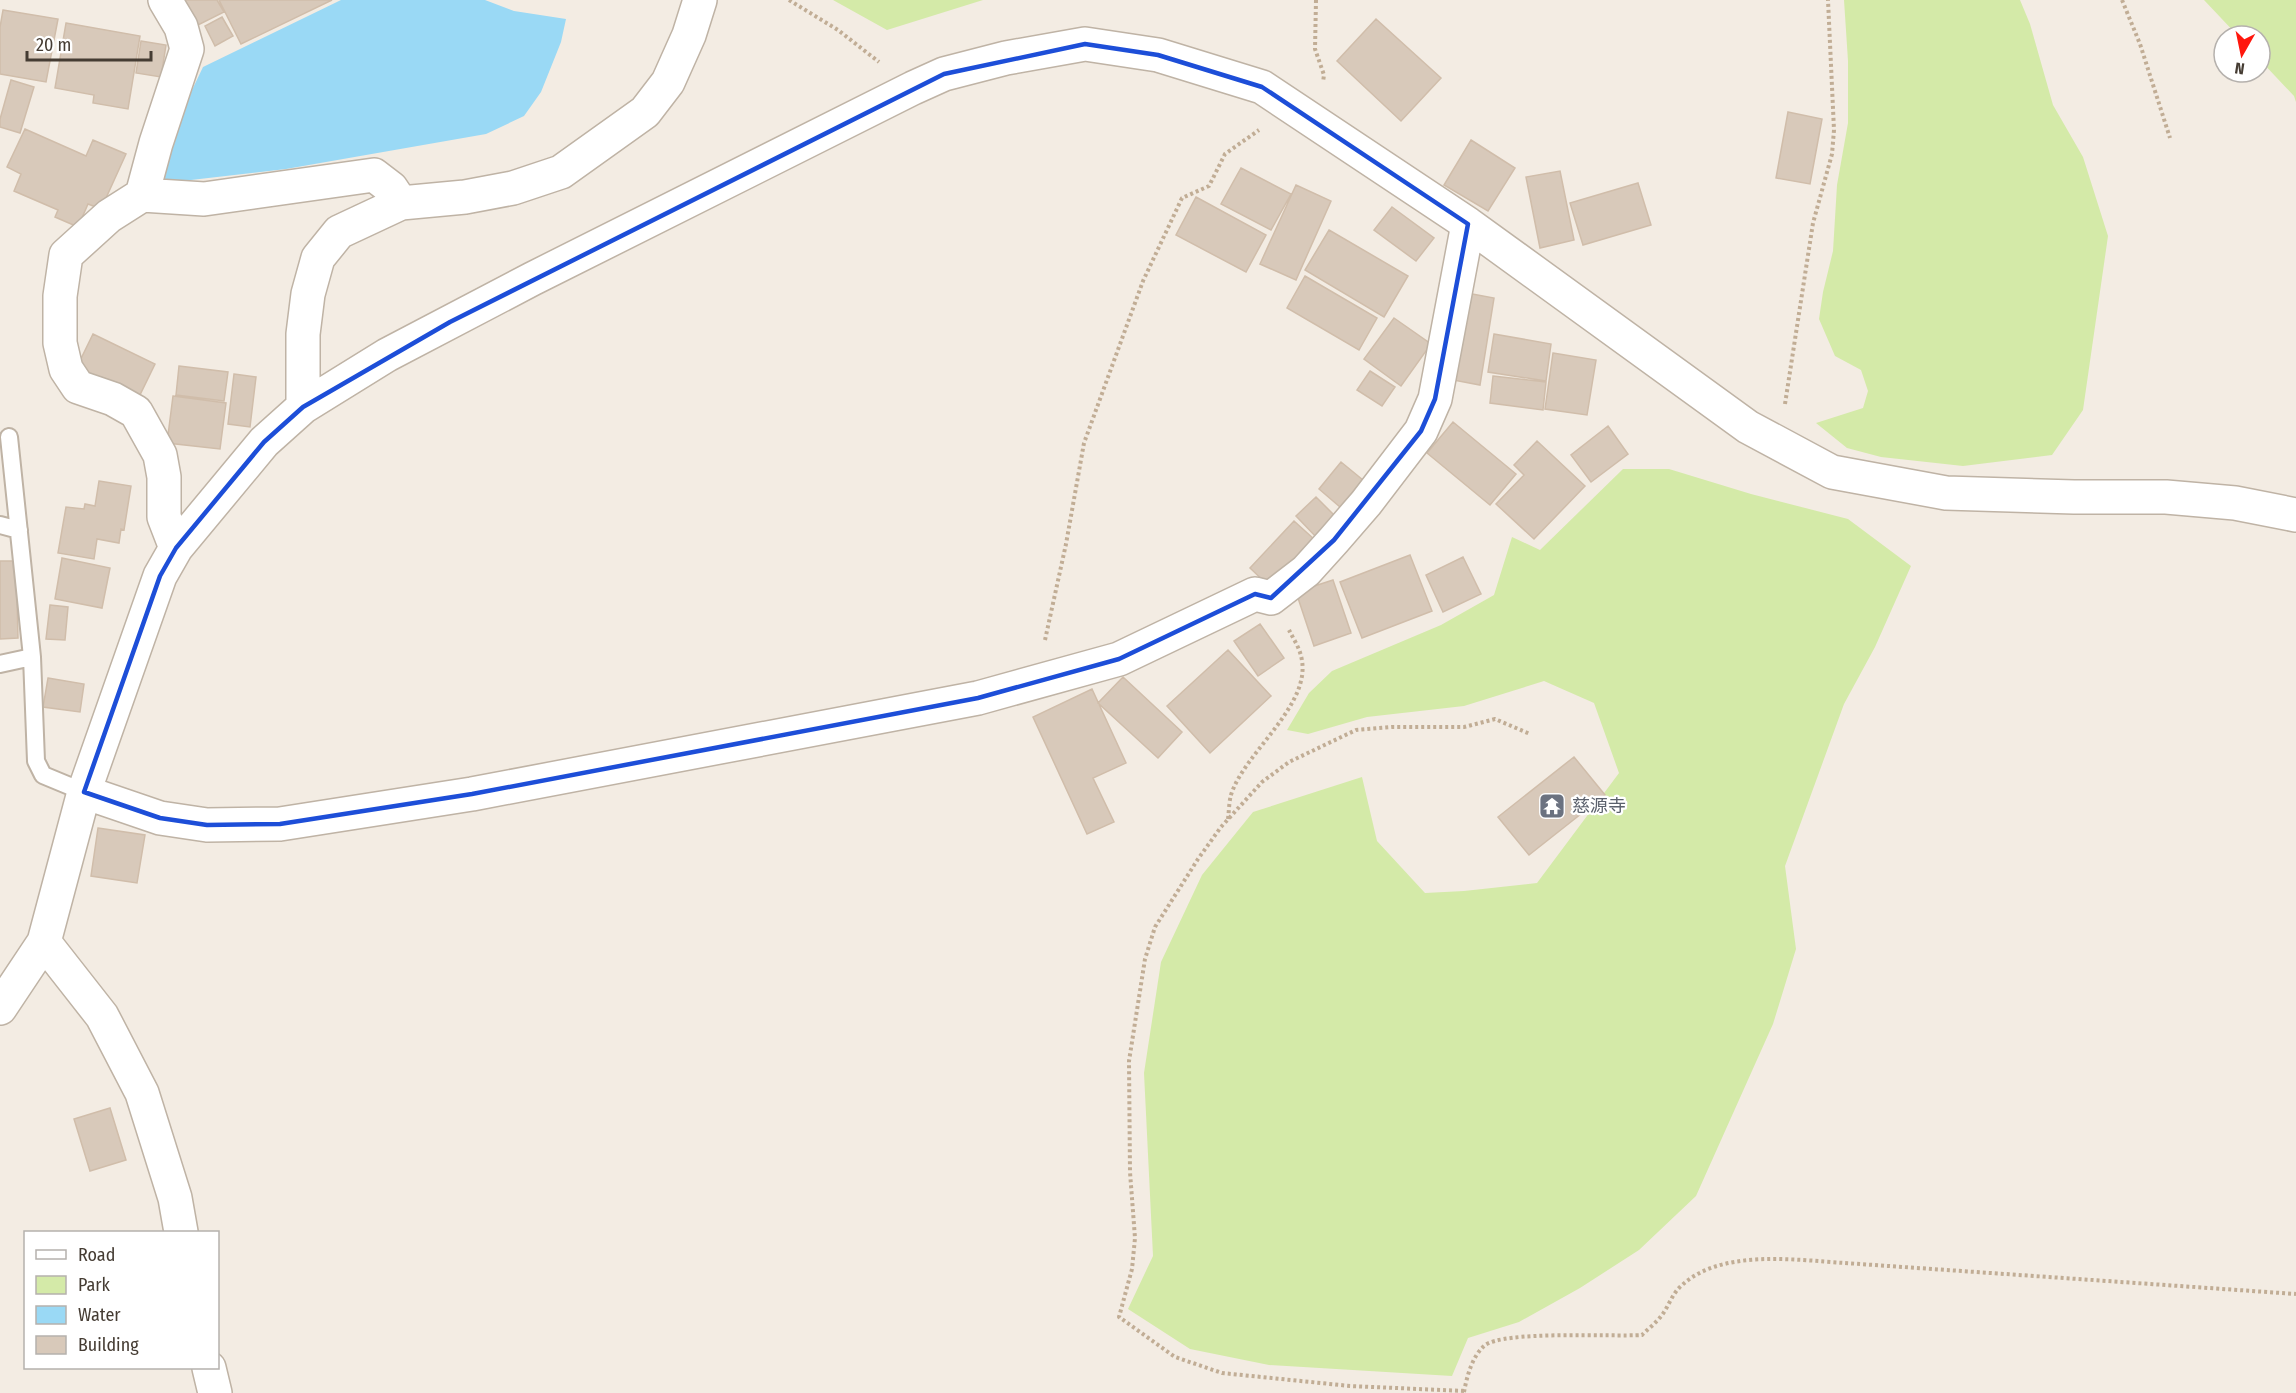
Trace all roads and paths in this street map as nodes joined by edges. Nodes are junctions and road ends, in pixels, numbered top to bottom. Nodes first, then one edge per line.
1 (165, 0) edge
2 (700, 0) edge
3 (789, 0) edge
4 (1316, 0) edge
5 (1828, 0) edge
6 (2122, 0) edge
7 (913, 88) junction
8 (1300, 112) junction
9 (2170, 138) dead end
10 (142, 195) junction
11 (401, 202) junction
12 (1468, 224) junction
13 (303, 407) junction
14 (9, 437) dead end
15 (1779, 443) junction
16 (2296, 514) edge
17 (0, 525) edge
18 (19, 530) junction
19 (176, 548) junction
20 (1271, 598) junction
21 (32, 657) junction
22 (0, 664) edge
23 (1026, 684) junction
24 (1530, 734) dead end
25 (84, 792) junction
26 (1228, 820) junction
27 (44, 942) junction
28 (0, 1008) edge
29 (181, 1231) edge
30 (2296, 1294) edge
31 (209, 1369) edge
32 (1464, 1392) edge
33 (215, 1393) edge

1 - 10 street
2 - 11 street
3 - 7 path
4 - 8 path
5 - 15 path
6 - 9 path
7 - 8 street
7 - 13 street
8 - 12 street
8 - 23 path
10 - 11 street
10 - 19 street
11 - 13 street
12 - 15 street
12 - 20 street
13 - 19 street
14 - 18 lane
15 - 16 street
17 - 18 lane
18 - 21 lane
19 - 25 street
20 - 23 street
20 - 26 path
21 - 22 lane
21 - 25 lane
23 - 25 street
24 - 26 path
25 - 27 street
26 - 32 path
27 - 28 street
27 - 29 street
30 - 32 path
31 - 33 street

